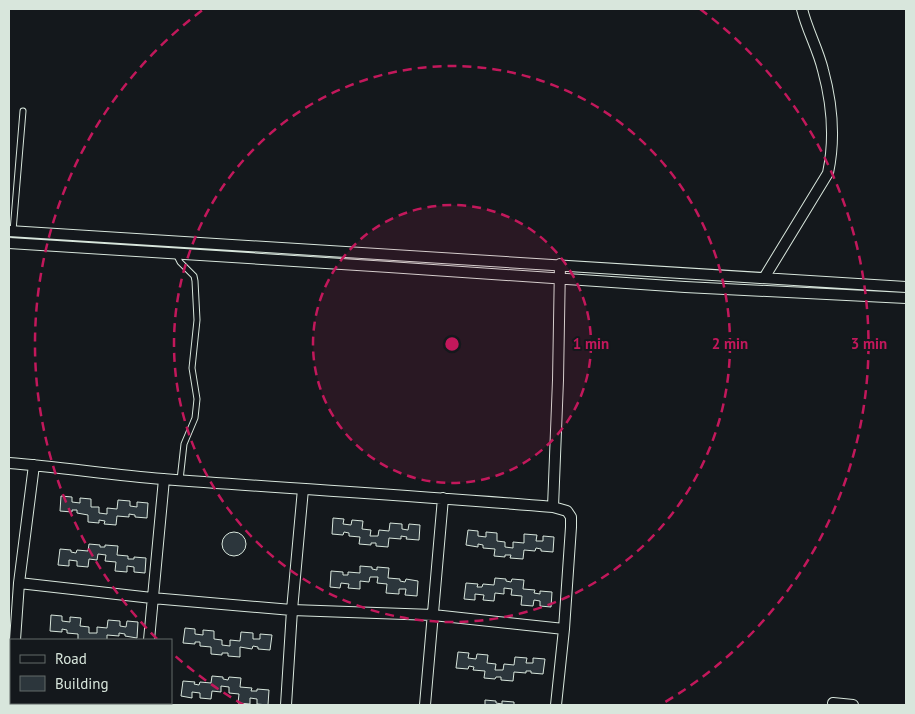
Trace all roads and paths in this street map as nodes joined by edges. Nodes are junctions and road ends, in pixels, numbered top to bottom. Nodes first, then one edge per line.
1 (802, 9) edge
2 (23, 111) dead end
3 (11, 231) edge
4 (9, 243) edge
5 (176, 254) junction
6 (560, 264) junction
7 (764, 278) junction
8 (560, 279) junction
9 (906, 287) edge
10 (906, 298) edge
11 (9, 463) edge
12 (34, 465) junction
13 (164, 479) junction
14 (180, 480) junction
15 (303, 489) junction
16 (443, 498) junction
17 (553, 507) junction
18 (19, 583) junction
19 (152, 598) junction
20 (292, 610) junction
21 (433, 615) junction
22 (564, 629) junction
23 (15, 639) edge
24 (149, 639) edge
25 (833, 703) dead end
26 (286, 705) edge
27 (425, 705) edge
28 (556, 705) edge
29 (854, 705) edge

1 - 7 street
2 - 3 lane
3 - 6 street
4 - 5 street
5 - 8 street
5 - 14 lane
6 - 7 street
6 - 8 street
7 - 9 street
8 - 10 street
8 - 17 street
11 - 12 street
12 - 13 street
12 - 18 street
13 - 14 street
13 - 19 street
14 - 15 street
15 - 16 street
15 - 20 street
16 - 17 street
16 - 21 street
17 - 22 street
18 - 19 street
18 - 23 street
19 - 20 street
19 - 24 street
20 - 21 street
20 - 26 street
21 - 22 street
21 - 27 street
22 - 28 street
25 - 29 street

